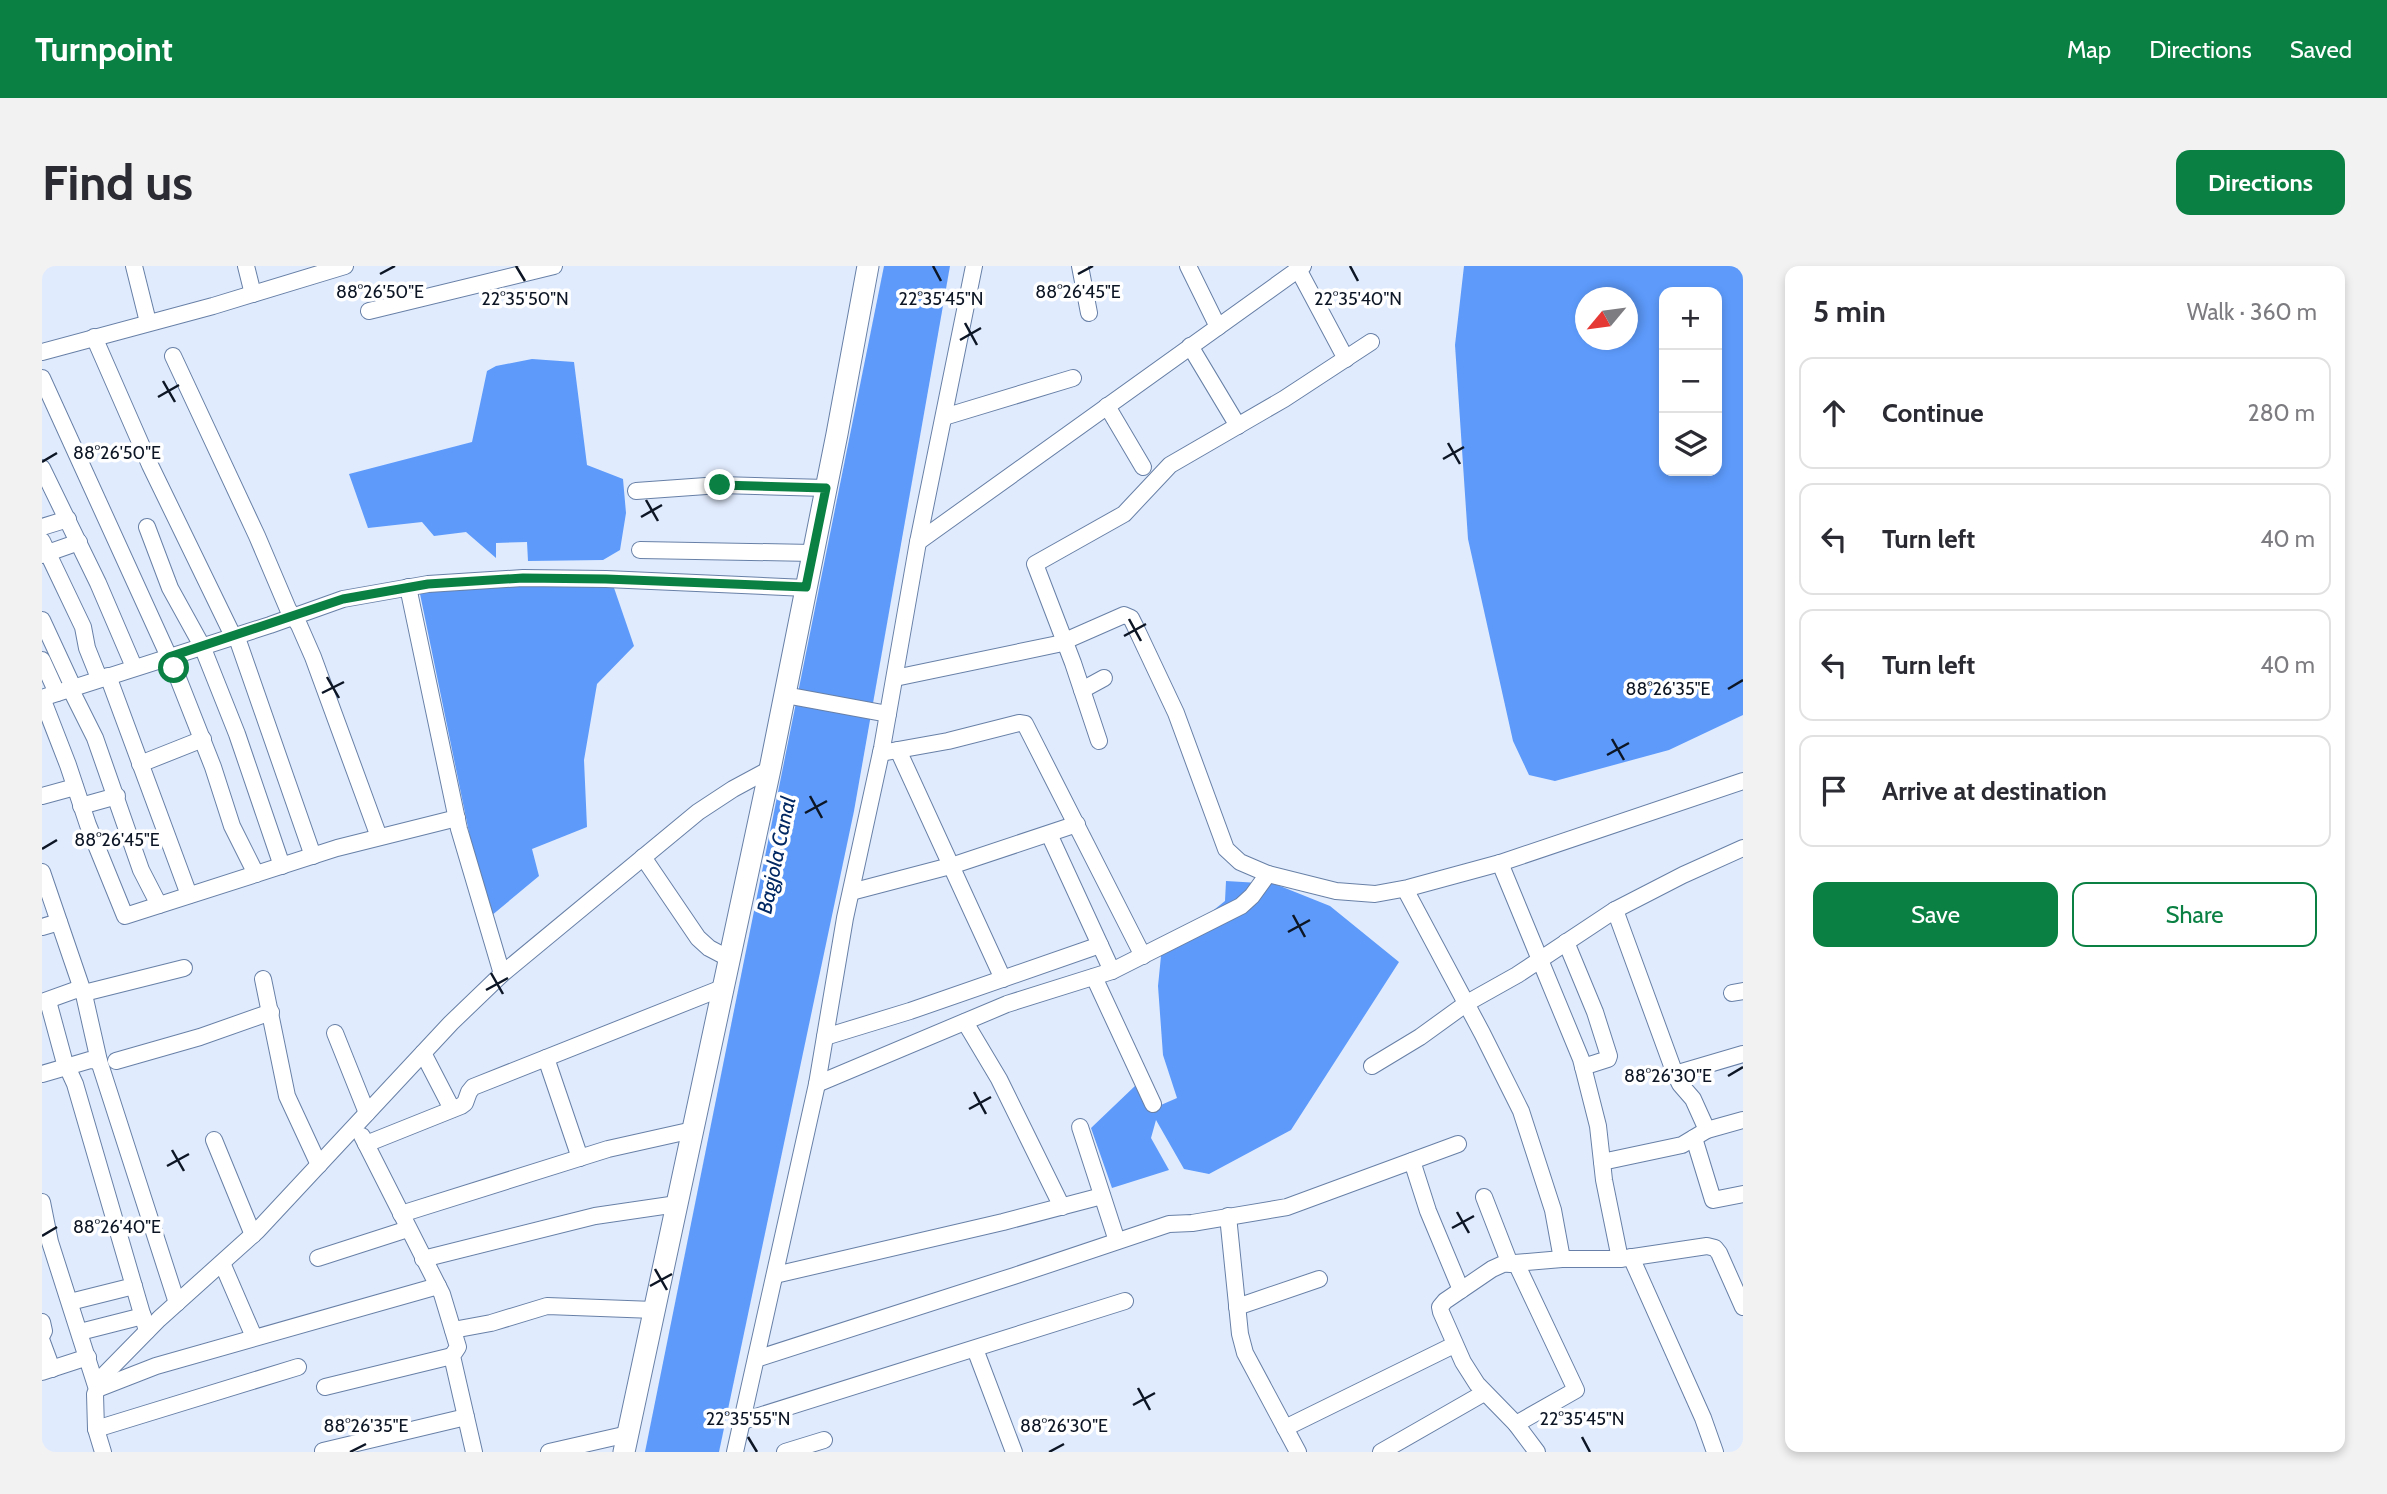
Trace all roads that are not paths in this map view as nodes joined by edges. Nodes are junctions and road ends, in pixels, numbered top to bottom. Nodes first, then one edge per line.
1 (134, 266) edge
2 (246, 266) edge
3 (345, 266) edge
4 (554, 266) edge
5 (867, 266) edge
6 (974, 266) edge
7 (1080, 266) edge
8 (1188, 266) edge
9 (1300, 268) edge
10 (253, 294) junction
11 (369, 311) dead end
12 (1089, 313) dead end
13 (148, 322) junction
14 (1218, 327) junction
15 (94, 337) junction
16 (1371, 342) dead end
17 (1190, 346) junction
18 (42, 352) edge
19 (173, 356) dead end
20 (1346, 359) junction
21 (42, 378) edge
22 (1073, 378) dead end
23 (1107, 407) junction
24 (944, 417) junction
25 (1238, 426) junction
26 (1143, 467) dead end
27 (42, 468) edge
28 (826, 488) junction
29 (636, 491) dead end
30 (68, 519) junction
31 (42, 527) edge
32 (147, 527) dead end
33 (918, 541) junction
34 (79, 542) junction
35 (44, 550) edge
36 (640, 550) dead end
37 (813, 553) junction
38 (408, 587) junction
39 (806, 587) junction
40 (293, 616) junction
41 (42, 620) edge
42 (234, 636) junction
43 (1064, 642) junction
44 (202, 646) junction
45 (169, 657) junction
46 (42, 660) edge
47 (134, 667) junction
48 (103, 677) junction
49 (895, 678) junction
50 (1104, 678) dead end
51 (1082, 690) junction
52 (57, 693) edge
53 (785, 695) junction
54 (888, 714) junction
55 (203, 739) junction
56 (1099, 741) dead end
57 (898, 750) junction
58 (881, 753) junction
59 (140, 764) junction
60 (771, 769) junction
61 (1743, 781) edge
62 (75, 787) junction
63 (43, 793) edge
64 (117, 796) junction
65 (81, 806) junction
66 (457, 818) junction
67 (1077, 824) junction
68 (1049, 834) junction
69 (379, 837) junction
70 (1743, 848) edge
71 (313, 856) junction
72 (643, 857) junction
73 (1500, 863) junction
74 (282, 866) junction
75 (952, 866) junction
76 (42, 872) edge
77 (256, 874) junction
78 (1268, 874) junction
79 (1405, 889) junction
80 (851, 892) junction
81 (189, 895) junction
82 (159, 905) junction
83 (1615, 910) junction
84 (59, 922) junction
85 (42, 926) edge
86 (1566, 942) junction
87 (1100, 945) junction
88 (1143, 956) junction
89 (728, 958) junction
90 (1541, 960) junction
91 (184, 968) dead end
92 (1112, 971) junction
93 (502, 974) junction
94 (1094, 977) junction
95 (263, 979) dead end
96 (1003, 979) junction
97 (722, 988) junction
98 (83, 991) junction
99 (45, 1002) edge
100 (1467, 1003) junction
101 (271, 1012) junction
102 (965, 1022) junction
103 (335, 1033) dead end
104 (825, 1037) junction
105 (423, 1053) junction
106 (1743, 1054) edge
107 (546, 1058) junction
108 (107, 1061) junction
109 (1372, 1066) dead end
110 (1583, 1066) junction
111 (66, 1067) junction
112 (42, 1073) edge
113 (1675, 1074) junction
114 (817, 1084) junction
115 (1153, 1104) dead end
116 (452, 1109) junction
117 (361, 1119) junction
118 (1743, 1120) edge
119 (1080, 1126) dead end
120 (693, 1130) junction
121 (1700, 1134) junction
122 (214, 1140) dead end
123 (366, 1144) junction
124 (1458, 1144) dead end
125 (580, 1157) junction
126 (1412, 1161) junction
127 (1602, 1162) junction
128 (318, 1165) junction
129 (1743, 1194) edge
130 (1102, 1196) junction
131 (1484, 1197) dead end
132 (42, 1202) edge
133 (677, 1204) junction
134 (1062, 1207) junction
135 (1228, 1216) junction
136 (405, 1221) junction
137 (253, 1235) junction
138 (1117, 1241) junction
139 (318, 1258) dead end
140 (1626, 1258) junction
141 (423, 1259) junction
142 (1562, 1259) junction
143 (222, 1263) junction
144 (1513, 1263) junction
145 (775, 1275) junction
146 (1318, 1279) dead end
147 (134, 1286) junction
148 (438, 1286) junction
149 (1461, 1290) junction
150 (1125, 1301) dead end
151 (70, 1302) junction
152 (177, 1303) junction
153 (1237, 1307) junction
154 (1743, 1307) edge
155 (654, 1310) junction
156 (42, 1322) edge
157 (145, 1323) junction
158 (453, 1330) junction
159 (80, 1332) junction
160 (42, 1335) edge
161 (254, 1337) junction
162 (42, 1342) edge
163 (1454, 1345) junction
164 (975, 1349) junction
165 (452, 1356) junction
166 (88, 1357) junction
167 (756, 1359) junction
168 (298, 1367) dead end
169 (47, 1371) edge
170 (325, 1387) dead end
171 (97, 1389) junction
172 (1484, 1393) junction
173 (466, 1418) junction
174 (743, 1421) junction
175 (1516, 1424) junction
176 (1285, 1428) junction
177 (96, 1429) junction
178 (824, 1440) dead end
179 (626, 1443) edge
180 (323, 1451) edge
181 (103, 1452) edge
182 (474, 1452) edge
183 (549, 1452) edge
184 (735, 1452) edge
185 (785, 1452) edge
186 (1014, 1452) edge
187 (1298, 1452) edge
188 (1381, 1452) edge
189 (1537, 1452) edge
190 (1715, 1452) edge

1 - 13 street
2 - 10 street
3 - 10 street
4 - 11 street
5 - 28 street
6 - 24 street
7 - 12 street
8 - 14 street
9 - 14 street
9 - 20 street
10 - 13 street
13 - 15 street
14 - 17 street
15 - 18 street
15 - 42 street
16 - 20 street
17 - 23 street
17 - 25 street
19 - 40 street
20 - 25 street
21 - 45 street
22 - 24 street
23 - 26 street
23 - 33 street
24 - 33 street
25 - 43 street
27 - 30 street
28 - 29 street
28 - 37 street
30 - 31 street
30 - 34 street
32 - 44 street
33 - 49 street
34 - 35 street
34 - 47 street
35 - 48 street
36 - 37 street
37 - 39 street
38 - 39 street
38 - 40 street
38 - 66 street
39 - 53 street
40 - 42 street
40 - 69 street
41 - 52 street
42 - 44 street
42 - 71 street
43 - 49 street
43 - 51 street
43 - 78 street
44 - 45 street
44 - 74 street
45 - 47 street
45 - 55 street
46 - 52 street
47 - 48 street
48 - 52 street
48 - 59 street
49 - 54 street
50 - 51 street
51 - 56 street
52 - 62 street
52 - 64 street
53 - 54 street
53 - 60 street
54 - 58 street
55 - 59 street
55 - 77 street
57 - 58 street
57 - 67 street
57 - 75 street
58 - 80 street
59 - 81 street
60 - 72 street
60 - 89 street
61 - 73 street
62 - 63 street
62 - 65 street
64 - 65 street
64 - 82 street
65 - 82 street
66 - 69 street
66 - 93 street
67 - 68 street
67 - 88 street
68 - 75 street
68 - 87 street
69 - 71 street
70 - 83 street
71 - 74 street
72 - 89 street
72 - 93 street
73 - 79 street
73 - 90 street
74 - 77 street
75 - 80 street
75 - 96 street
76 - 84 street
77 - 81 street
78 - 79 street
78 - 88 street
79 - 100 street
80 - 104 street
81 - 82 street
83 - 86 street
83 - 113 street
84 - 85 street
84 - 98 street
86 - 90 street
86 - 110 street
87 - 92 street
87 - 96 street
88 - 92 street
89 - 97 street
90 - 100 street
90 - 110 street
91 - 98 street
92 - 94 street
93 - 105 street
94 - 102 street
94 - 115 street
95 - 101 street
96 - 104 street
97 - 107 street
97 - 120 street
98 - 99 street
98 - 108 street
99 - 111 street
100 - 109 street
100 - 142 street
101 - 108 street
101 - 128 street
102 - 114 street
102 - 134 street
103 - 117 street
104 - 114 street
105 - 116 street
105 - 117 street
106 - 113 street
107 - 116 street
107 - 125 street
108 - 111 street
108 - 152 street
110 - 127 street
111 - 112 street
111 - 147 street
113 - 121 street
114 - 145 street
116 - 123 street
117 - 123 street
117 - 128 street
118 - 121 street
119 - 130 street
120 - 125 street
120 - 133 street
121 - 127 street
121 - 129 street
122 - 137 street
123 - 136 street
124 - 126 street
125 - 136 street
126 - 135 street
126 - 149 street
127 - 140 street
128 - 137 street
130 - 134 street
130 - 138 street
131 - 144 street
132 - 151 street
133 - 141 street
133 - 155 street
134 - 145 street
135 - 138 street
135 - 153 street
136 - 139 street
136 - 141 street
137 - 143 street
138 - 167 street
140 - 142 street
140 - 154 street
140 - 190 street
141 - 148 street
142 - 144 street
143 - 152 street
143 - 161 street
144 - 149 street
144 - 175 street
145 - 167 street
146 - 153 street
147 - 151 street
147 - 157 street
148 - 158 street
148 - 161 street
149 - 163 street
150 - 164 street
151 - 159 street
152 - 157 street
153 - 176 street
155 - 158 street
155 - 179 street
156 - 160 street
157 - 159 street
157 - 171 street
158 - 165 street
159 - 166 street
161 - 171 street
162 - 169 street
163 - 172 street
163 - 176 street
164 - 174 street
164 - 186 street
165 - 170 street
165 - 173 street
166 - 169 street
166 - 171 street
167 - 174 street
168 - 177 street
171 - 177 street
172 - 175 street
172 - 188 street
173 - 180 street
173 - 182 street
174 - 184 street
175 - 189 street
176 - 187 street
177 - 181 street
178 - 185 street
179 - 183 street

